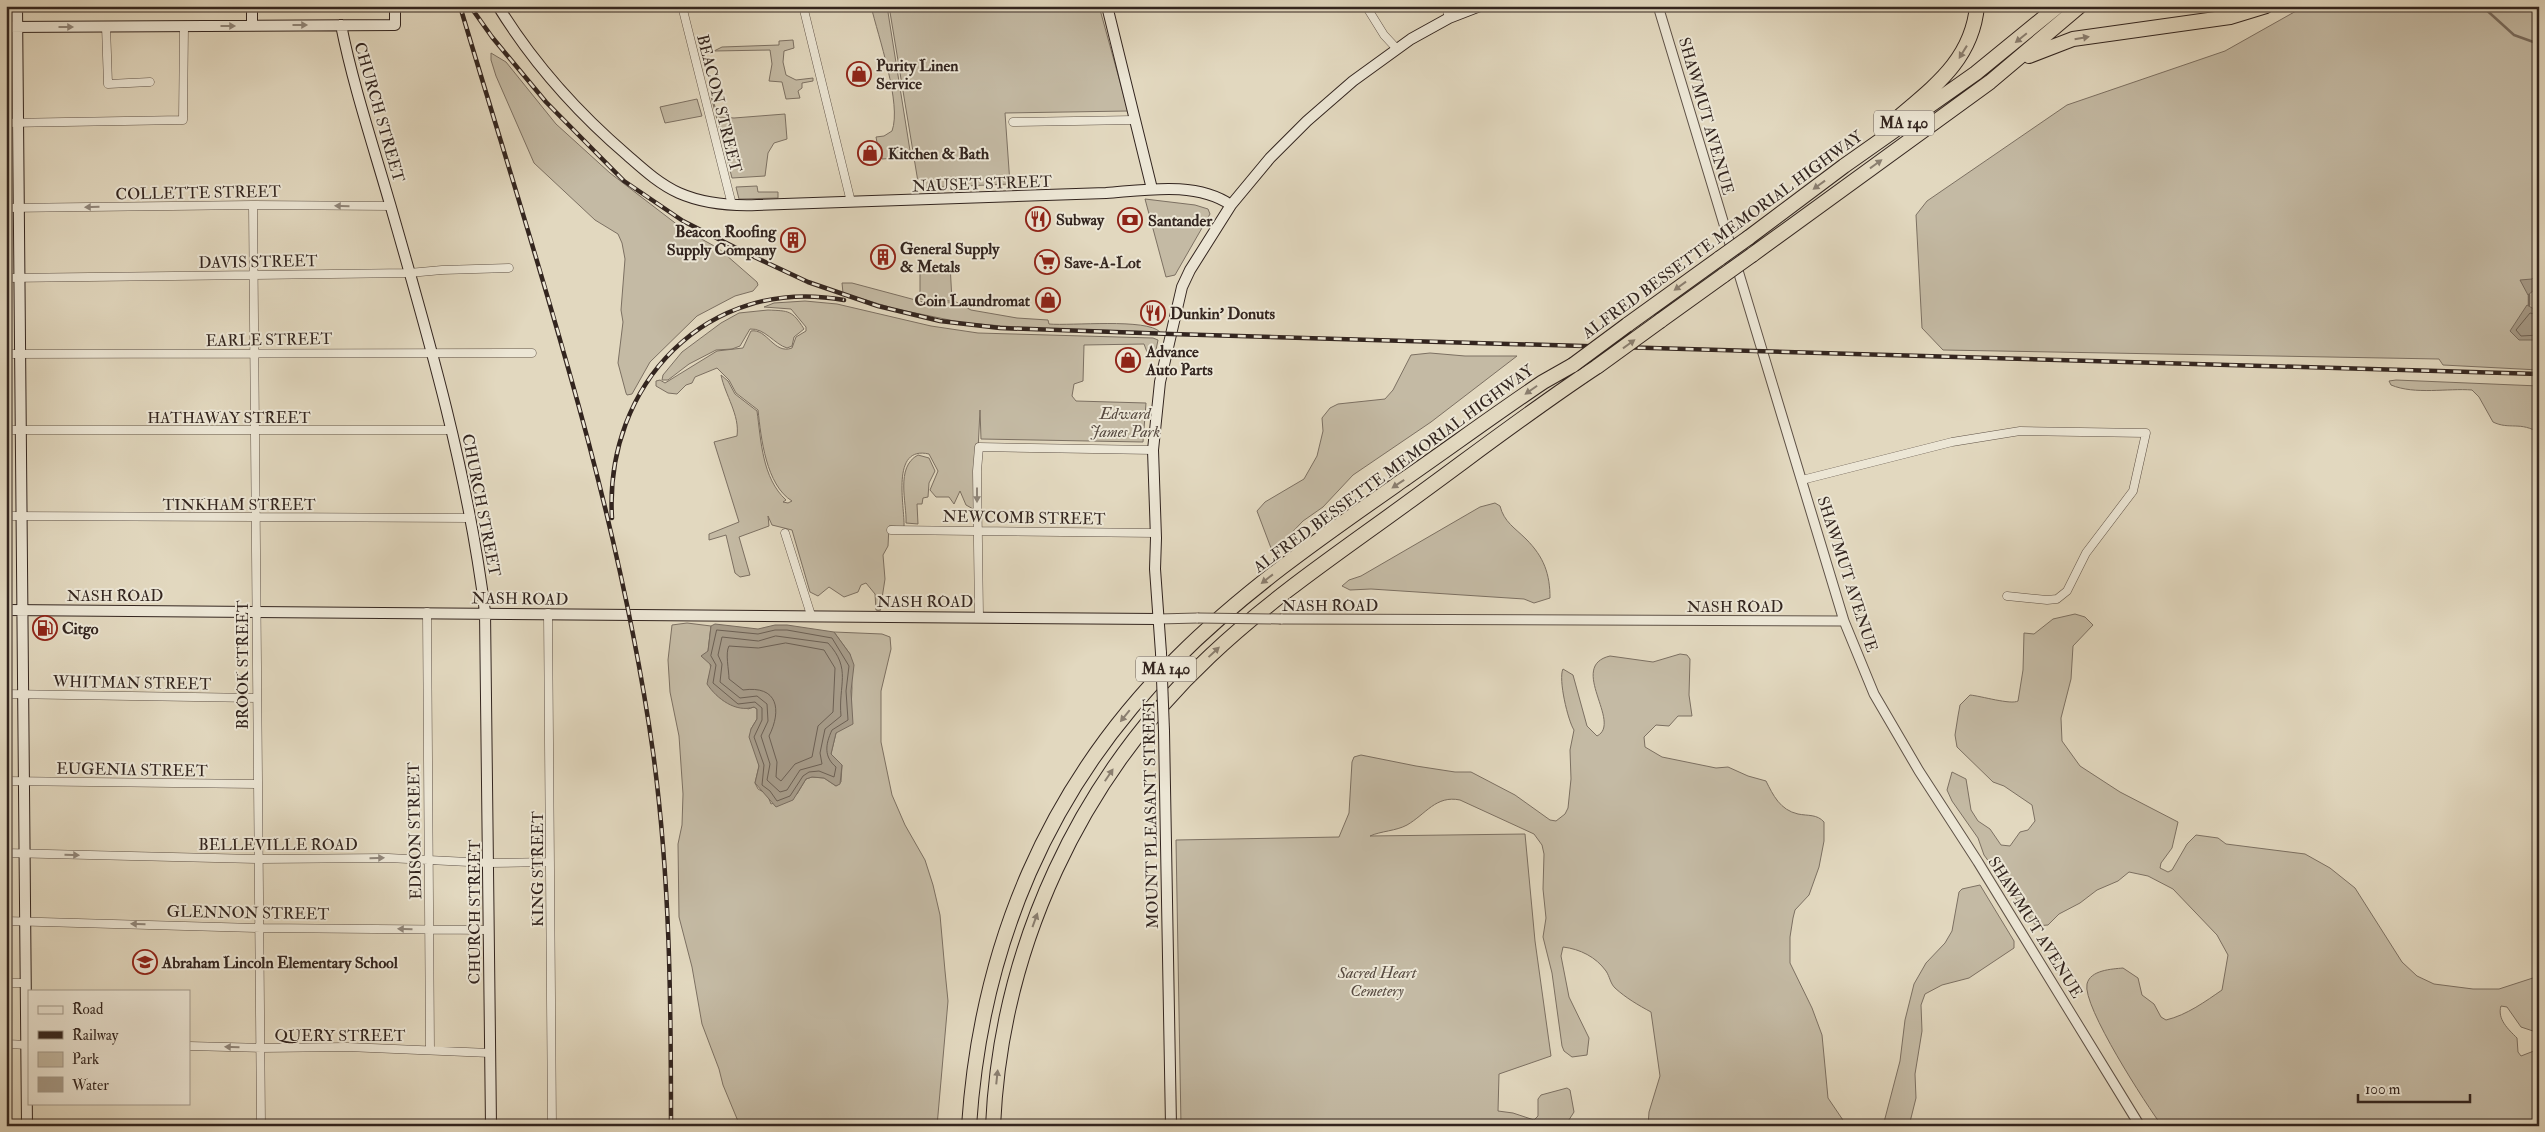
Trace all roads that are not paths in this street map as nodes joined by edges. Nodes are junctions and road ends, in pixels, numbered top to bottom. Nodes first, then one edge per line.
1 (18, 6) edge
2 (252, 6) edge
3 (395, 6) edge
4 (498, 6) edge
5 (682, 6) edge
6 (803, 6) edge
7 (1108, 6) edge
8 (1366, 6) edge
9 (1446, 6) edge
10 (1480, 6) edge
11 (1658, 6) edge
12 (1977, 6) edge
13 (2058, 6) edge
14 (2080, 6) edge
15 (2266, 6) edge
16 (1449, 18) junction
17 (341, 25) junction
18 (106, 26) junction
19 (184, 26) junction
20 (252, 26) junction
21 (6, 27) edge
22 (17, 27) junction
23 (1397, 49) junction
24 (2019, 59) junction
25 (150, 82) dead end
26 (1134, 120) junction
27 (1013, 122) dead end
28 (6, 123) edge
29 (18, 123) junction
30 (1844, 166) junction
31 (1152, 189) junction
32 (851, 202) junction
33 (253, 205) junction
34 (732, 205) junction
35 (1231, 205) junction
36 (391, 206) junction
37 (6, 208) edge
38 (20, 208) junction
39 (509, 268) dead end
40 (409, 273) junction
41 (255, 275) junction
42 (6, 278) edge
43 (19, 278) junction
44 (431, 351) junction
45 (255, 352) junction
46 (532, 353) dead end
47 (6, 354) edge
48 (20, 354) junction
49 (6, 430) edge
50 (22, 430) junction
51 (256, 430) junction
52 (452, 430) junction
53 (1153, 450) junction
54 (1802, 480) junction
55 (6, 516) edge
56 (22, 516) junction
57 (257, 517) junction
58 (471, 518) junction
59 (977, 529) junction
60 (891, 530) dead end
61 (785, 533) dead end
62 (1156, 533) junction
63 (2007, 596) dead end
64 (6, 610) edge
65 (22, 610) junction
66 (257, 611) junction
67 (427, 612) junction
68 (485, 612) junction
69 (548, 613) junction
70 (811, 615) junction
71 (979, 616) junction
72 (1158, 618) junction
73 (1844, 621) junction
74 (6, 694) edge
75 (24, 694) junction
76 (257, 698) junction
77 (6, 781) edge
78 (24, 781) junction
79 (258, 784) junction
80 (6, 853) edge
81 (24, 854) junction
82 (259, 859) junction
83 (429, 860) junction
84 (550, 862) junction
85 (489, 863) junction
86 (6, 921) edge
87 (24, 922) junction
88 (260, 928) junction
89 (430, 929) junction
90 (489, 930) junction
91 (6, 982) edge
92 (25, 983) junction
93 (6, 1044) edge
94 (27, 1046) edge
95 (190, 1046) edge
96 (261, 1048) junction
97 (430, 1050) junction
98 (490, 1053) junction
99 (6, 1124) edge
100 (20, 1126) edge
101 (27, 1126) edge
102 (261, 1126) edge
103 (490, 1126) edge
104 (552, 1126) edge
105 (969, 1126) edge
106 (993, 1126) edge
107 (1171, 1126) edge
108 (2140, 1126) edge

1 - 22 main road
2 - 20 main road
3 - 17 main road
4 - 34 main road, NAUSET STREET
5 - 34 street, BEACON STREET
6 - 32 street
7 - 26 main road
8 - 23 street
9 - 16 street
10 - 16 main road, MOUNT PLEASANT STREET
11 - 54 street, SHAWMUT AVENUE
12 -> 30 highway
13 -> 30 highway, ALFRED BESSETTE MEMORIAL HIGHWAY / MA 140
14 - 24 highway, ALFRED BESSETTE MEMORIAL HIGHWAY / MA 140
24 -> 15 highway
16 - 23 main road, MOUNT PLEASANT STREET
20 -> 17 main road
17 - 36 main road, CHURCH STREET
18 - 19 main road
22 -> 18 main road
18 - 25 street
19 -> 20 main road
19 - 29 street
21 - 22 main road
22 - 29 main road
23 - 35 main road, MOUNT PLEASANT STREET
106 -> 24 highway, ALFRED BESSETTE MEMORIAL HIGHWAY / MA 140, bridge
26 - 27 street
26 - 31 main road
28 - 29 street
29 - 38 main road
30 -> 105 highway, ALFRED BESSETTE MEMORIAL HIGHWAY / MA 140, bridge
31 - 32 main road, NAUSET STREET
31 - 35 main road, NAUSET STREET
32 - 34 main road, NAUSET STREET
36 -> 33 street, COLLETTE STREET
33 -> 38 street, COLLETTE STREET
33 - 41 street, BROOK STREET
35 - 53 main road, MOUNT PLEASANT STREET
36 - 40 main road, CHURCH STREET
37 - 38 street, COLLETTE STREET
38 - 43 main road
39 - 40 street, DAVIS STREET
40 - 41 street, DAVIS STREET
40 - 44 main road, CHURCH STREET
41 - 43 street, DAVIS STREET
41 - 45 street, BROOK STREET
42 - 43 street, DAVIS STREET
43 - 48 main road
44 - 45 street, EARLE STREET
44 - 46 street, EARLE STREET
44 - 52 main road, CHURCH STREET
45 - 48 street, EARLE STREET
45 - 51 street, BROOK STREET
47 - 48 street, EARLE STREET
48 - 50 main road
49 - 50 street, HATHAWAY STREET
50 - 51 street, HATHAWAY STREET
50 - 56 main road
51 - 52 street, HATHAWAY STREET
51 - 57 street, BROOK STREET
52 - 58 main road, CHURCH STREET
53 -> 59 street
53 - 62 main road, MOUNT PLEASANT STREET
54 - 63 street
54 - 73 street, SHAWMUT AVENUE
55 - 56 street, TINKHAM STREET
56 - 57 street, TINKHAM STREET
56 - 65 main road
57 - 58 street, TINKHAM STREET
57 - 66 street, BROOK STREET
58 - 68 main road, CHURCH STREET
59 - 60 street, NEWCOMB STREET
59 - 62 street, NEWCOMB STREET
59 - 71 street
61 - 70 street
62 - 72 main road, MOUNT PLEASANT STREET
64 - 65 main road, NASH ROAD
65 - 66 main road, NASH ROAD
65 - 75 main road
66 - 67 main road, NASH ROAD
66 - 76 street, BROOK STREET
67 - 68 main road, NASH ROAD
67 - 83 street, EDISON STREET
68 - 69 main road, NASH ROAD
68 - 85 main road, CHURCH STREET
69 - 70 main road, NASH ROAD
69 - 84 street, KING STREET
70 - 71 main road, NASH ROAD
71 - 72 main road, NASH ROAD
72 - 73 street, NASH ROAD, bridge
72 - 107 main road, MOUNT PLEASANT STREET, bridge
73 - 108 street, SHAWMUT AVENUE
74 - 75 street, WHITMAN STREET
75 - 76 street, WHITMAN STREET
75 - 78 main road
76 - 79 street, BROOK STREET
77 - 78 street, EUGENIA STREET
78 - 79 street, EUGENIA STREET
78 - 81 main road
79 - 82 street, BROOK STREET
80 - 81 street, BELLEVILLE ROAD
81 -> 82 street, BELLEVILLE ROAD
81 - 87 main road
82 -> 83 street, BELLEVILLE ROAD
82 - 88 street, BROOK STREET
83 - 85 street, BELLEVILLE ROAD
83 - 89 street, EDISON STREET
84 - 85 street, BELLEVILLE ROAD
84 - 104 street, KING STREET
85 - 90 main road, CHURCH STREET
86 - 87 street, GLENNON STREET
88 -> 87 street, GLENNON STREET
87 - 92 main road
89 -> 88 street, GLENNON STREET
88 - 96 street, BROOK STREET
89 - 90 street, GLENNON STREET
89 - 97 street, EDISON STREET
90 - 98 main road, CHURCH STREET
91 - 92 street
92 - 94 main road
93 - 94 street
94 - 101 main road
96 -> 95 street, QUERY STREET
96 - 97 street, QUERY STREET
96 - 102 street, BROOK STREET
97 - 98 street, QUERY STREET
98 - 103 main road, CHURCH STREET
99 - 100 street

